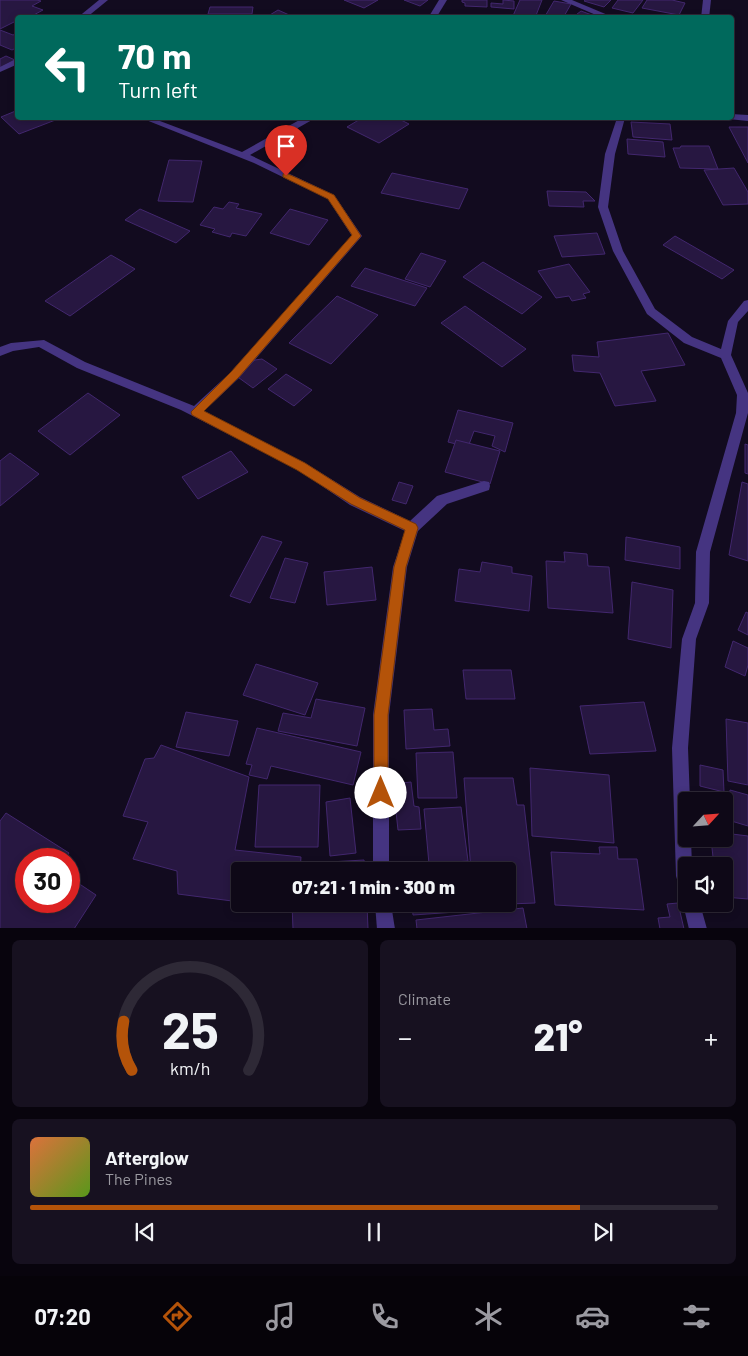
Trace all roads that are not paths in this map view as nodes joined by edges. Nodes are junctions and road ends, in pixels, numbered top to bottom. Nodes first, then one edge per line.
1 (104, 0) edge
2 (442, 0) edge
3 (565, 0) edge
4 (707, 0) edge
5 (85, 15) edge
6 (434, 15) edge
7 (603, 15) edge
8 (705, 15) edge
9 (15, 64) edge
10 (0, 70) edge
11 (734, 117) edge
12 (748, 118) edge
13 (150, 120) edge
14 (305, 120) edge
15 (621, 120) edge
16 (242, 156) junction
17 (748, 304) edge
18 (0, 352) edge
19 (725, 356) junction
20 (196, 412) junction
21 (484, 486) dead end
22 (412, 528) junction
23 (683, 857) edge
24 (381, 862) edge
25 (384, 912) edge
26 (694, 912) edge
27 (386, 928) edge
28 (698, 928) edge

1 - 5 street
2 - 6 street
3 - 7 street
4 - 8 street
9 - 10 street
11 - 12 street
13 - 16 street
14 - 16 street
15 - 19 street
16 - 20 street
17 - 19 street
18 - 20 street
19 - 23 street
20 - 22 street
21 - 22 street
22 - 24 street
25 - 27 street
26 - 28 street

